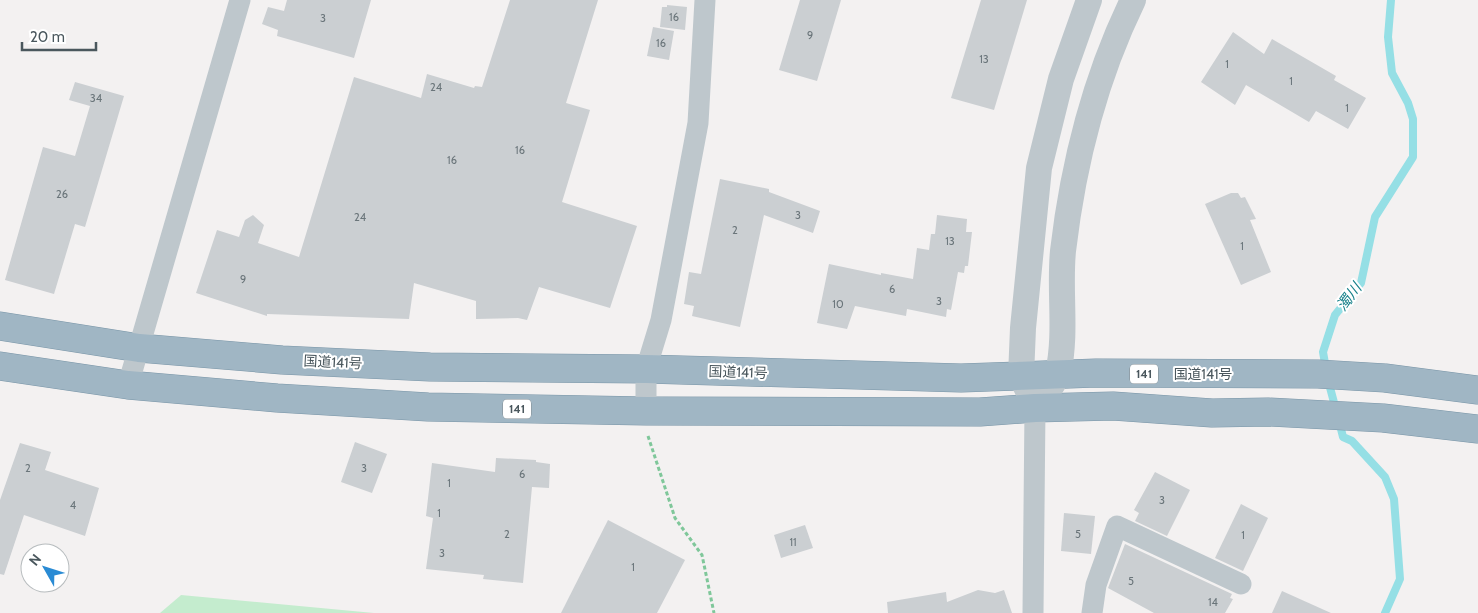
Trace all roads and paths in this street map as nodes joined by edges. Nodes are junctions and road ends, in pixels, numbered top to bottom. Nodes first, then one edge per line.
1 (240, 0) edge
2 (705, 0) edge
3 (1090, 0) edge
4 (1133, 0) edge
5 (0, 326) edge
6 (139, 348) junction
7 (0, 366) edge
8 (646, 369) junction
9 (1058, 374) junction
10 (1021, 376) junction
11 (128, 385) junction
12 (1478, 390) edge
13 (1035, 408) junction
14 (646, 411) junction
15 (1478, 429) edge
16 (1241, 584) dead end
17 (714, 613) edge
18 (1033, 613) edge
19 (1092, 613) edge

1 - 6 street
2 - 8 street
3 - 10 street
4 - 9 street
5 - 6 highway, 国道141号 / 141
6 - 8 highway, 国道141号 / 141
6 - 11 street
7 - 11 highway, 141
8 - 10 highway, 国道141号 / 141
8 - 14 street
9 - 10 highway, 国道141号 / 141
9 - 12 highway, 国道141号 / 141
9 - 13 street
10 - 13 street
11 - 14 highway, 141
13 - 14 highway, 141
13 - 15 highway, 141
13 - 18 street
14 - 17 path
16 - 19 street

